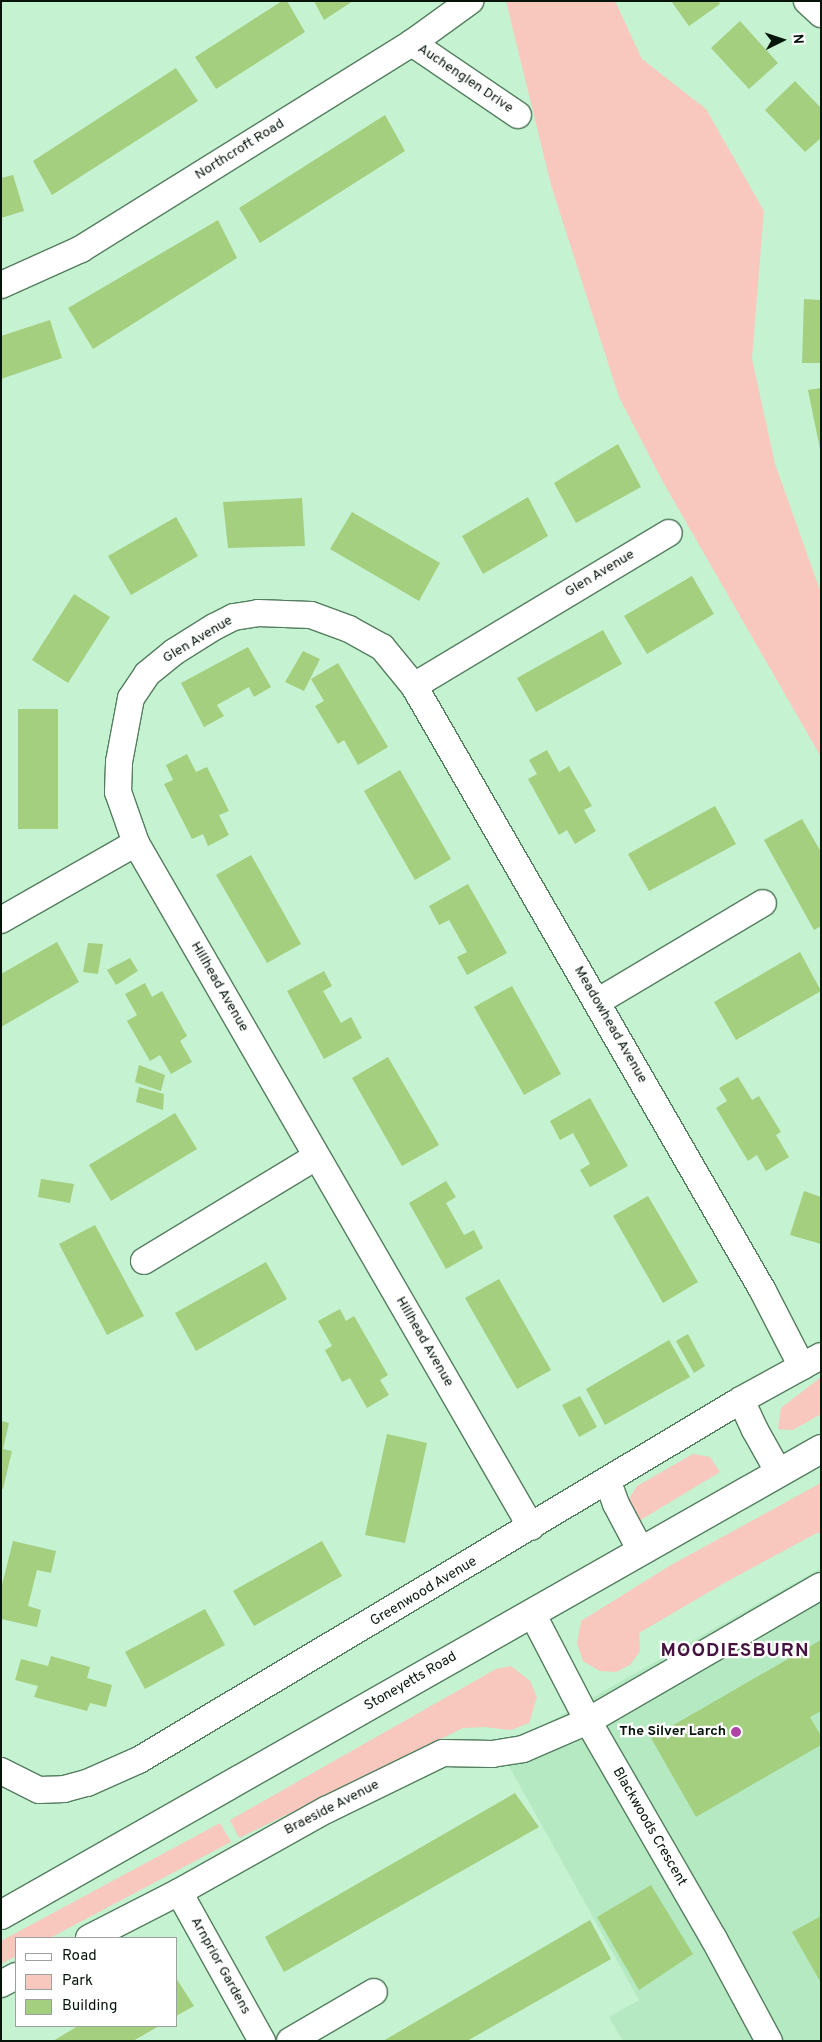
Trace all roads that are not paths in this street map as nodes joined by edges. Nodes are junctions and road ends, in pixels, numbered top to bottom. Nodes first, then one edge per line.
1 (470, 1) edge
2 (807, 1) edge
3 (821, 14) edge
4 (412, 42) junction
5 (518, 115) dead end
6 (1, 285) edge
7 (669, 533) dead end
8 (414, 686) junction
9 (136, 843) junction
10 (763, 903) dead end
11 (1, 920) edge
12 (597, 1002) junction
13 (316, 1158) junction
14 (144, 1261) dead end
15 (811, 1361) edge
16 (741, 1400) junction
17 (821, 1449) edge
18 (779, 1473) junction
19 (608, 1482) junction
20 (531, 1528) junction
21 (642, 1551) junction
22 (821, 1586) edge
23 (532, 1613) junction
24 (588, 1721) junction
25 (8, 1775) edge
26 (180, 1892) junction
27 (1, 1915) edge
28 (92, 1937) edge
29 (15, 1977) edge
30 (1, 1984) edge
31 (374, 1992) dead end
32 (262, 2041) edge
33 (290, 2041) edge
34 (769, 2041) edge

1 - 4 street, Northcroft Road
2 - 3 street
4 - 5 street, Auchenglen Drive
4 - 6 street, Northcroft Road
7 - 8 street, Glen Avenue
8 - 9 street, Glen Avenue
8 - 12 street, Meadowhead Avenue
9 - 11 street
9 - 13 street, Hillhead Avenue
10 - 12 street
12 - 15 street, Meadowhead Avenue
13 - 14 street
13 - 20 street, Hillhead Avenue
15 - 16 street, Greenwood Avenue
16 - 18 street
16 - 19 street, Greenwood Avenue
17 - 18 street, Stoneyetts Road
18 - 21 street, Stoneyetts Road
19 - 20 street, Greenwood Avenue
19 - 21 street
20 - 25 street, Greenwood Avenue
21 - 23 street, Stoneyetts Road
22 - 24 street, Braeside Avenue
23 - 24 street, Blackwoods Crescent
23 - 27 street, Stoneyetts Road
24 - 26 street, Braeside Avenue
24 - 34 street, Blackwoods Crescent
26 - 28 street, Braeside Avenue
26 - 32 street, Arnprior Gardens
29 - 30 street
31 - 33 street

